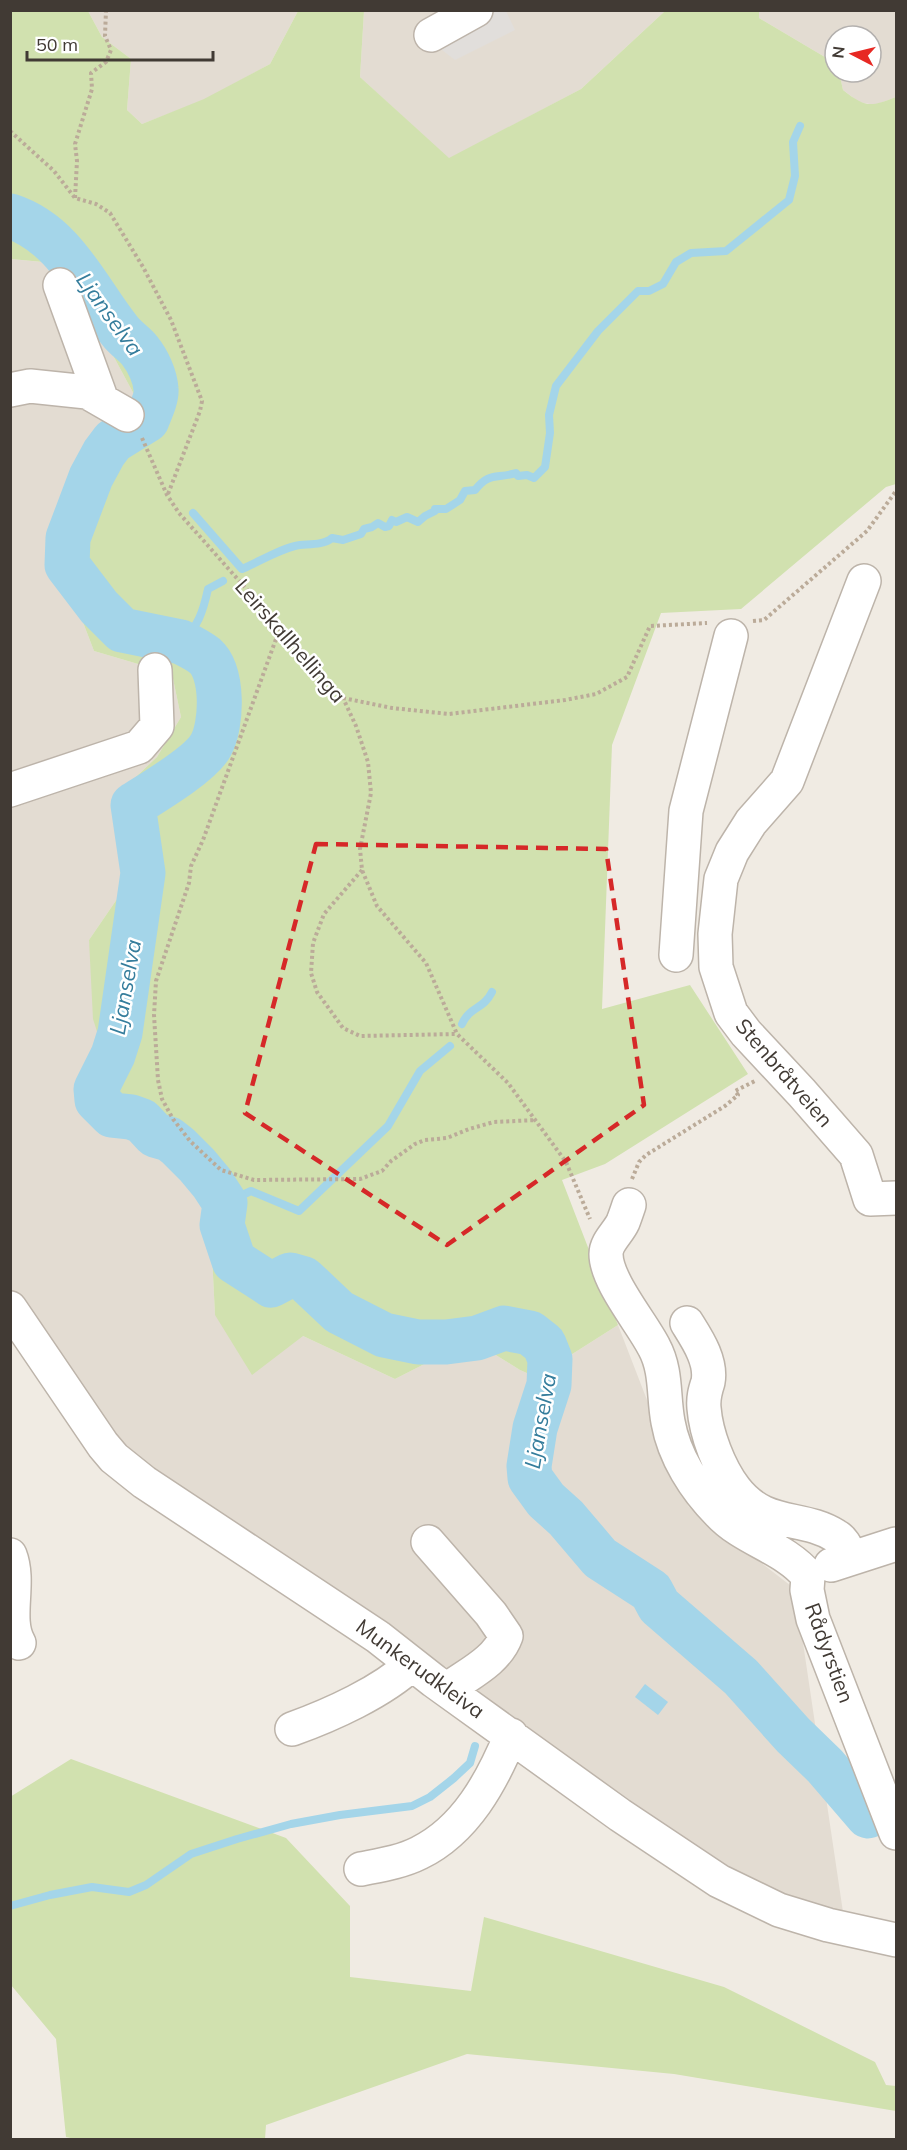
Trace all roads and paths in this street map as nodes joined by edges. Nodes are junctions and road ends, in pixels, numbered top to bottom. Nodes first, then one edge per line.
1 (106, 10) edge
2 (477, 10) edge
3 (431, 35) dead end
4 (10, 131) edge
5 (75, 198) junction
6 (60, 285) dead end
7 (10, 390) edge
8 (123, 416) junction
9 (897, 491) edge
10 (167, 495) junction
11 (864, 581) dead end
12 (730, 627) junction
13 (280, 628) junction
14 (155, 670) dead end
15 (343, 698) junction
16 (10, 790) edge
17 (362, 870) junction
18 (681, 873) junction
19 (721, 879) junction
20 (676, 955) dead end
21 (457, 1034) junction
22 (757, 1080) dead end
23 (536, 1120) junction
24 (897, 1198) edge
25 (629, 1205) joint
26 (606, 1254) junction
27 (10, 1308) edge
28 (687, 1323) dead end
29 (428, 1542) dead end
30 (897, 1544) edge
31 (10, 1555) edge
32 (851, 1558) junction
33 (808, 1575) junction
34 (18, 1643) dead end
35 (412, 1664) junction
36 (448, 1689) junction
37 (292, 1729) dead end
38 (511, 1735) junction
39 (897, 1833) edge
40 (361, 1869) dead end
41 (897, 1940) edge

1 - 5 path
2 - 3 street
4 - 5 path
5 - 10 path
6 - 8 street
7 - 8 street
8 - 10 path, Leirskallhellinga
9 - 12 path
10 - 13 path, Leirskallhellinga
11 - 19 street, Stenbråtveien
12 - 15 path
12 - 18 street
13 - 15 path, Leirskallhellinga
13 - 23 path
14 - 16 street
15 - 17 path, Leirskallhellinga
17 - 21 path
17 - 21 path
18 - 19 street
18 - 20 street
19 - 24 street, Stenbråtveien
21 - 23 path
22 - 25 path
23 - 26 path
25 - 26 street
26 - 33 street, Rådyrstien
27 - 35 street, Munkerudkleiva
28 - 32 street
29 - 36 street
30 - 32 street
31 - 34 street
32 - 33 street
33 - 39 street, Rådyrstien
35 - 36 street, Munkerudkleiva
35 - 37 street
36 - 38 street, Munkerudkleiva
38 - 40 street
38 - 41 street, Munkerudkleiva

